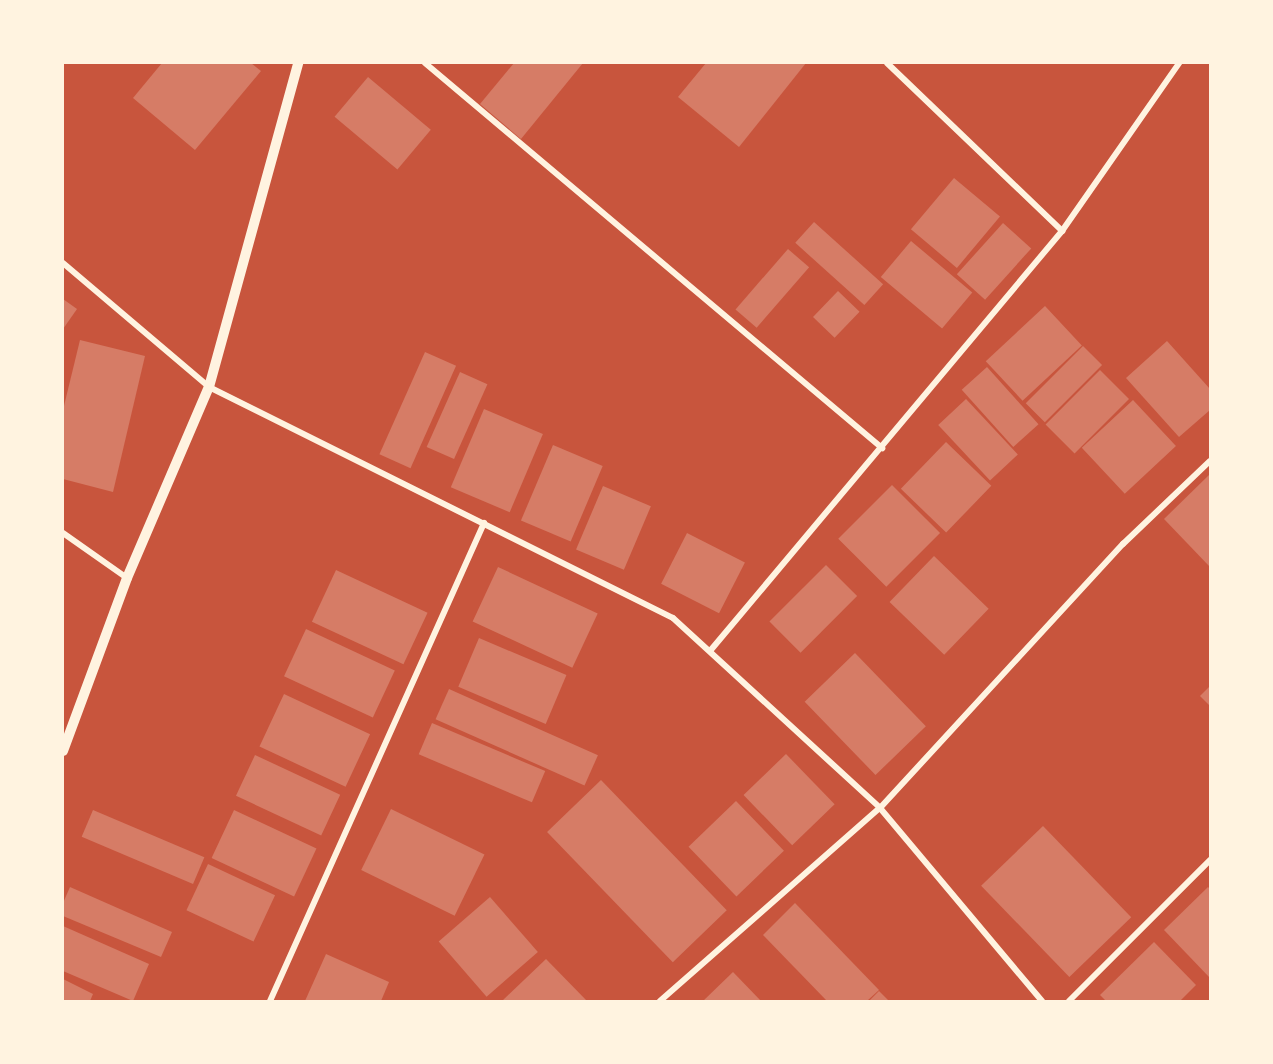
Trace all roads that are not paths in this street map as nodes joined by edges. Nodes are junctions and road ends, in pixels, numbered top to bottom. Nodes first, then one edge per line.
1 (298, 63) edge
2 (425, 63) edge
3 (887, 63) edge
4 (1179, 63) edge
5 (1062, 231) junction
6 (63, 263) edge
7 (209, 387) junction
8 (882, 448) junction
9 (1210, 461) edge
10 (484, 523) junction
11 (63, 533) edge
12 (127, 578) junction
13 (710, 651) junction
14 (63, 751) edge
15 (880, 808) junction
16 (1210, 860) edge
17 (270, 1001) edge
18 (660, 1001) edge
19 (1042, 1001) edge
20 (1069, 1001) edge

1 - 7 street
2 - 8 street
3 - 5 street
4 - 5 street
5 - 8 street
6 - 7 street
7 - 10 street
7 - 12 street
8 - 13 street
9 - 15 street
10 - 13 street
10 - 17 street
11 - 12 street
12 - 14 street
13 - 15 street
15 - 18 street
15 - 19 street
16 - 20 street

